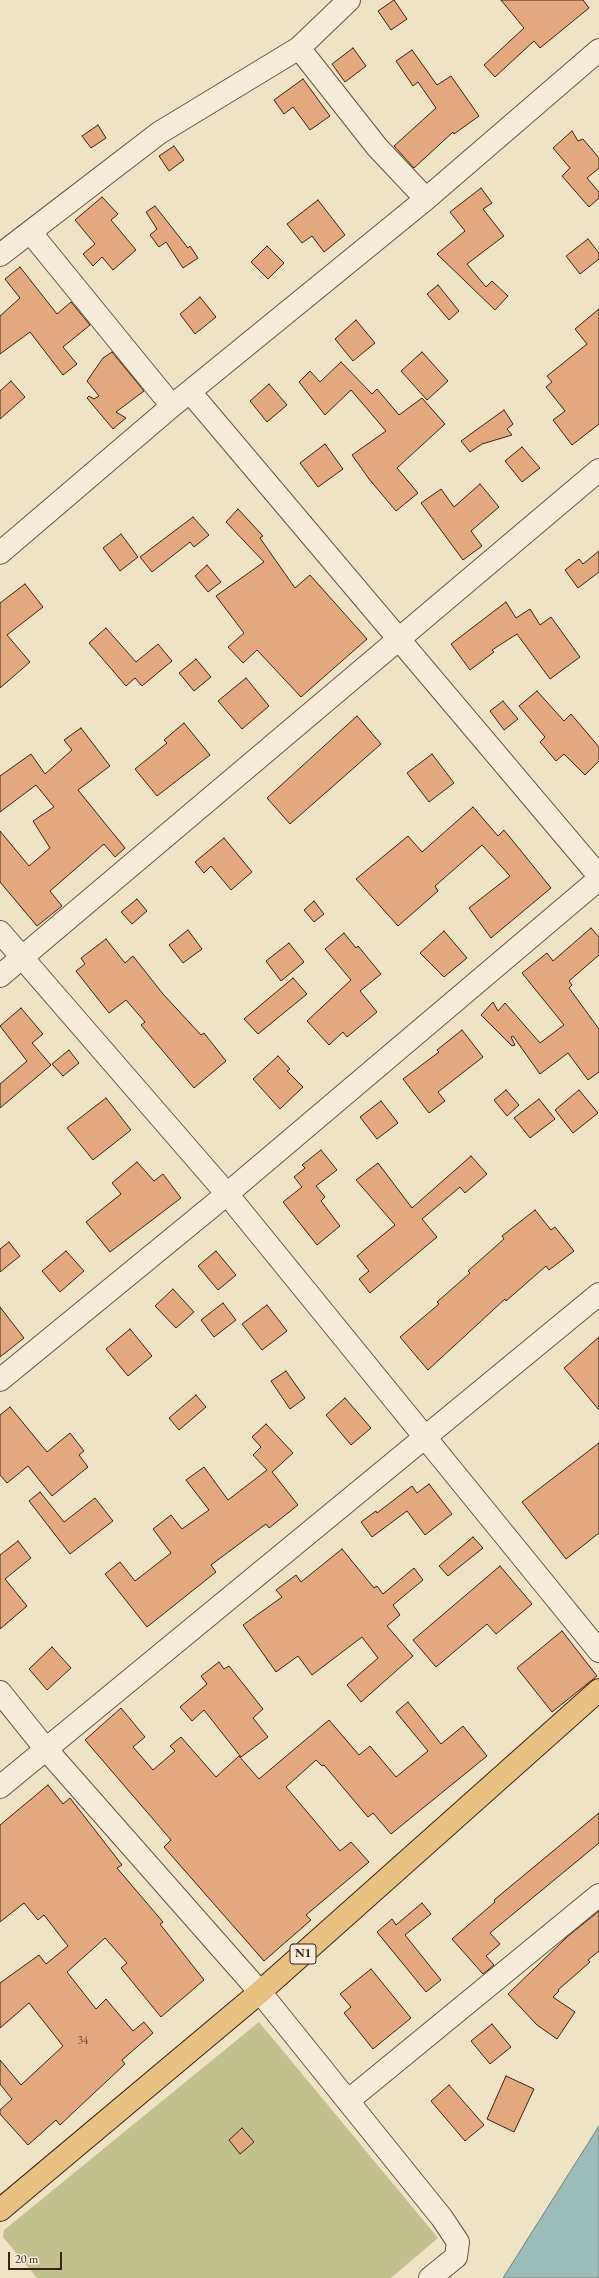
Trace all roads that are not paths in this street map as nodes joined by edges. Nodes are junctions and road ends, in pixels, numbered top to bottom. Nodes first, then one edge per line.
1 (349, 0) edge
2 (299, 48) junction
3 (599, 50) edge
4 (426, 199) junction
5 (31, 233) junction
6 (0, 255) edge
7 (190, 392) junction
8 (172, 406) junction
9 (599, 470) edge
10 (0, 553) edge
11 (399, 641) junction
12 (599, 878) edge
13 (0, 932) edge
14 (21, 958) junction
15 (0, 976) edge
16 (227, 1194) junction
17 (599, 1294) edge
18 (0, 1380) edge
19 (424, 1438) junction
20 (599, 1651) edge
21 (599, 1690) edge
22 (0, 1692) edge
23 (45, 1748) junction
24 (0, 1787) edge
25 (599, 1895) edge
26 (260, 1992) junction
27 (349, 2100) junction
28 (0, 2210) edge
29 (430, 2278) edge

1 - 2 street
2 - 4 street
2 - 5 street
3 - 4 street
4 - 7 street
5 - 6 street
5 - 8 street
7 - 8 street
7 - 11 street
8 - 10 street
9 - 11 street
11 - 12 street
11 - 14 street
12 - 16 street
13 - 14 street
14 - 15 street
14 - 16 street
16 - 18 street
16 - 19 street
17 - 19 street
19 - 20 street
19 - 23 street
21 - 26 highway, N1
22 - 23 street
23 - 24 street
23 - 26 street
25 - 27 street
26 - 27 street
26 - 28 highway, N1
27 - 29 street

